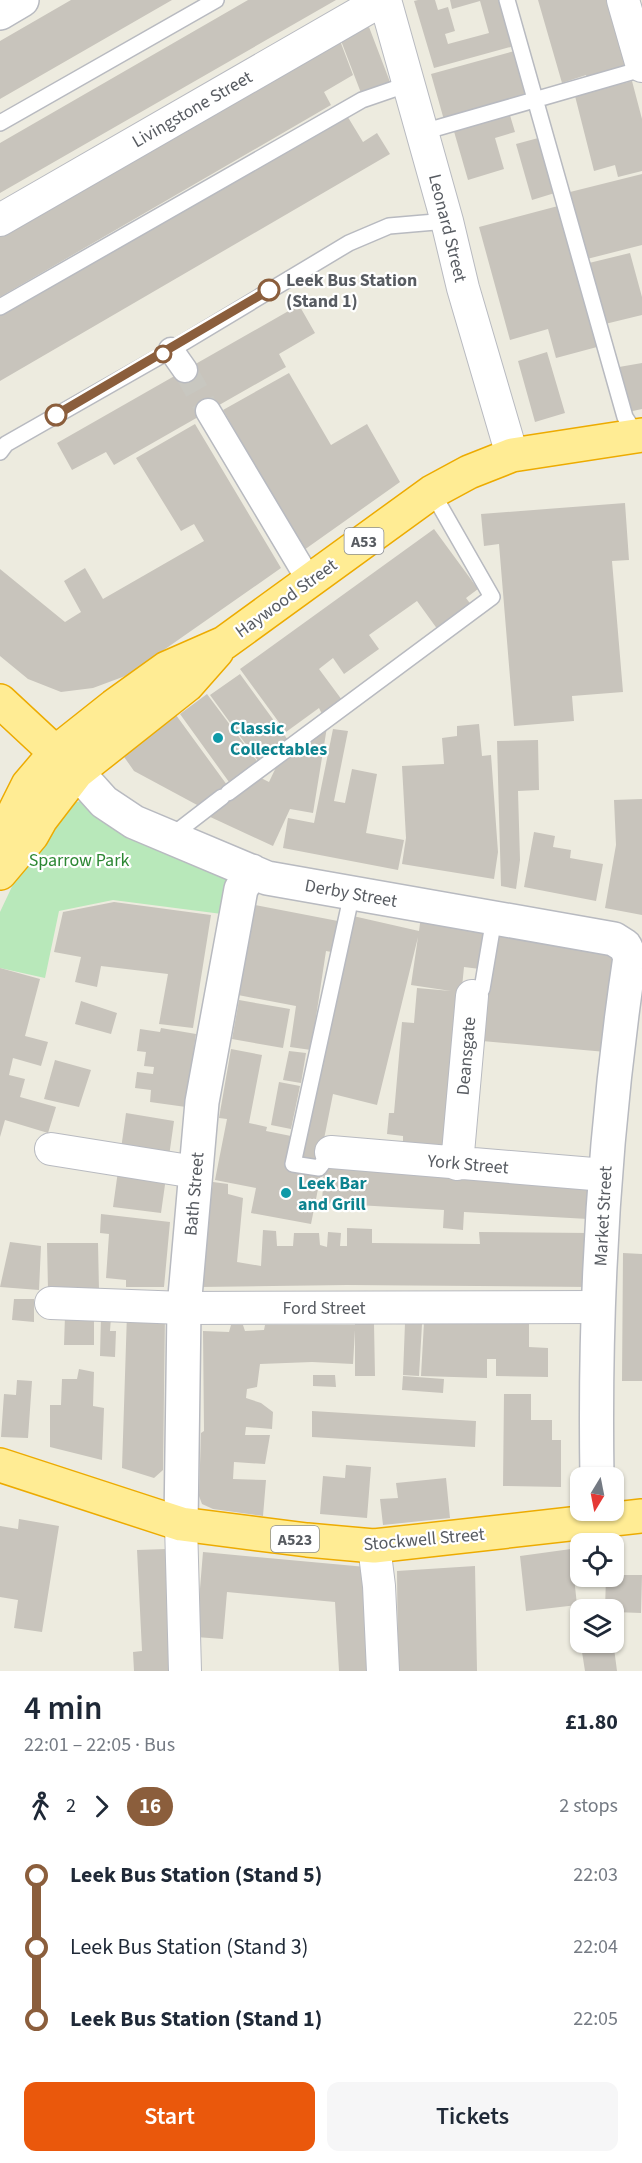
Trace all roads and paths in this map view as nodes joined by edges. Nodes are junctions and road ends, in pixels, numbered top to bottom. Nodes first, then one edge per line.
1 (22, 0) edge
2 (216, 0) edge
3 (385, 0) edge
4 (507, 0) edge
5 (623, 0) edge
6 (0, 13) edge
7 (642, 68) edge
8 (394, 89) dead end
9 (535, 100) junction
10 (0, 123) edge
11 (423, 132) junction
12 (0, 220) edge
13 (447, 221) junction
14 (0, 307) edge
15 (171, 350) junction
16 (185, 370) tunnel mouth
17 (208, 411) tunnel mouth
18 (640, 438) edge
19 (0, 452) edge
20 (512, 455) junction
21 (432, 492) junction
22 (310, 582) junction
23 (0, 701) edge
24 (66, 762) junction
25 (170, 838) junction
26 (0, 842) edge
27 (252, 871) junction
28 (0, 873) edge
29 (352, 893) junction
30 (494, 918) junction
31 (636, 953) edge
32 (472, 996) joint
33 (51, 1149) dead end
34 (331, 1152) joint
35 (457, 1164) junction
36 (195, 1172) junction
37 (605, 1175) junction
38 (51, 1303) dead end
39 (598, 1307) junction
40 (184, 1308) junction
41 (0, 1465) edge
42 (597, 1467) edge
43 (624, 1516) edge
44 (642, 1516) edge
45 (570, 1520) edge
46 (181, 1524) junction
47 (374, 1546) junction
48 (185, 1671) edge
49 (383, 1671) edge

1 - 6 street
2 - 10 lane
3 - 11 street, Leonard Street
3 - 12 street, Livingstone Street
4 - 9 lane
5 - 7 street
7 - 9 lane
8 - 14 lane
9 - 11 lane
9 - 18 lane
11 - 13 street, Leonard Street
13 - 15 lane
13 - 20 street, Leonard Street
15 - 16 street
15 - 19 lane
17 - 22 street
18 - 20 highway, Haywood Street / A53
20 - 21 highway, Haywood Street / A53
21 - 22 highway, Haywood Street / A53
21 - 25 lane
22 - 24 highway, Haywood Street / A53
23 - 24 highway
24 - 25 street, Derby Street
24 - 26 highway, A53
24 - 28 highway, A53
25 - 27 street, Derby Street
27 - 29 street, Derby Street
27 - 36 street, Bath Street
29 - 30 street, Derby Street
29 - 34 lane
30 - 31 street, Derby Street
30 - 32 lane, Deansgate
31 - 37 street, Market Street
32 - 35 street, Deansgate
33 - 36 street
34 - 35 street, York Street
35 - 37 street, York Street
36 - 40 street, Bath Street
37 - 39 street, Market Street
38 - 40 street, Ford Street
39 - 40 street, Ford Street
39 - 42 street, Market Street
40 - 46 street, Bath Street
41 - 46 highway, Stockwell Street / A523
43 - 44 highway, Stockwell Street / A523
45 - 47 highway, Stockwell Street / A523
46 - 47 highway, Stockwell Street / A523
46 - 48 street
47 - 49 street

